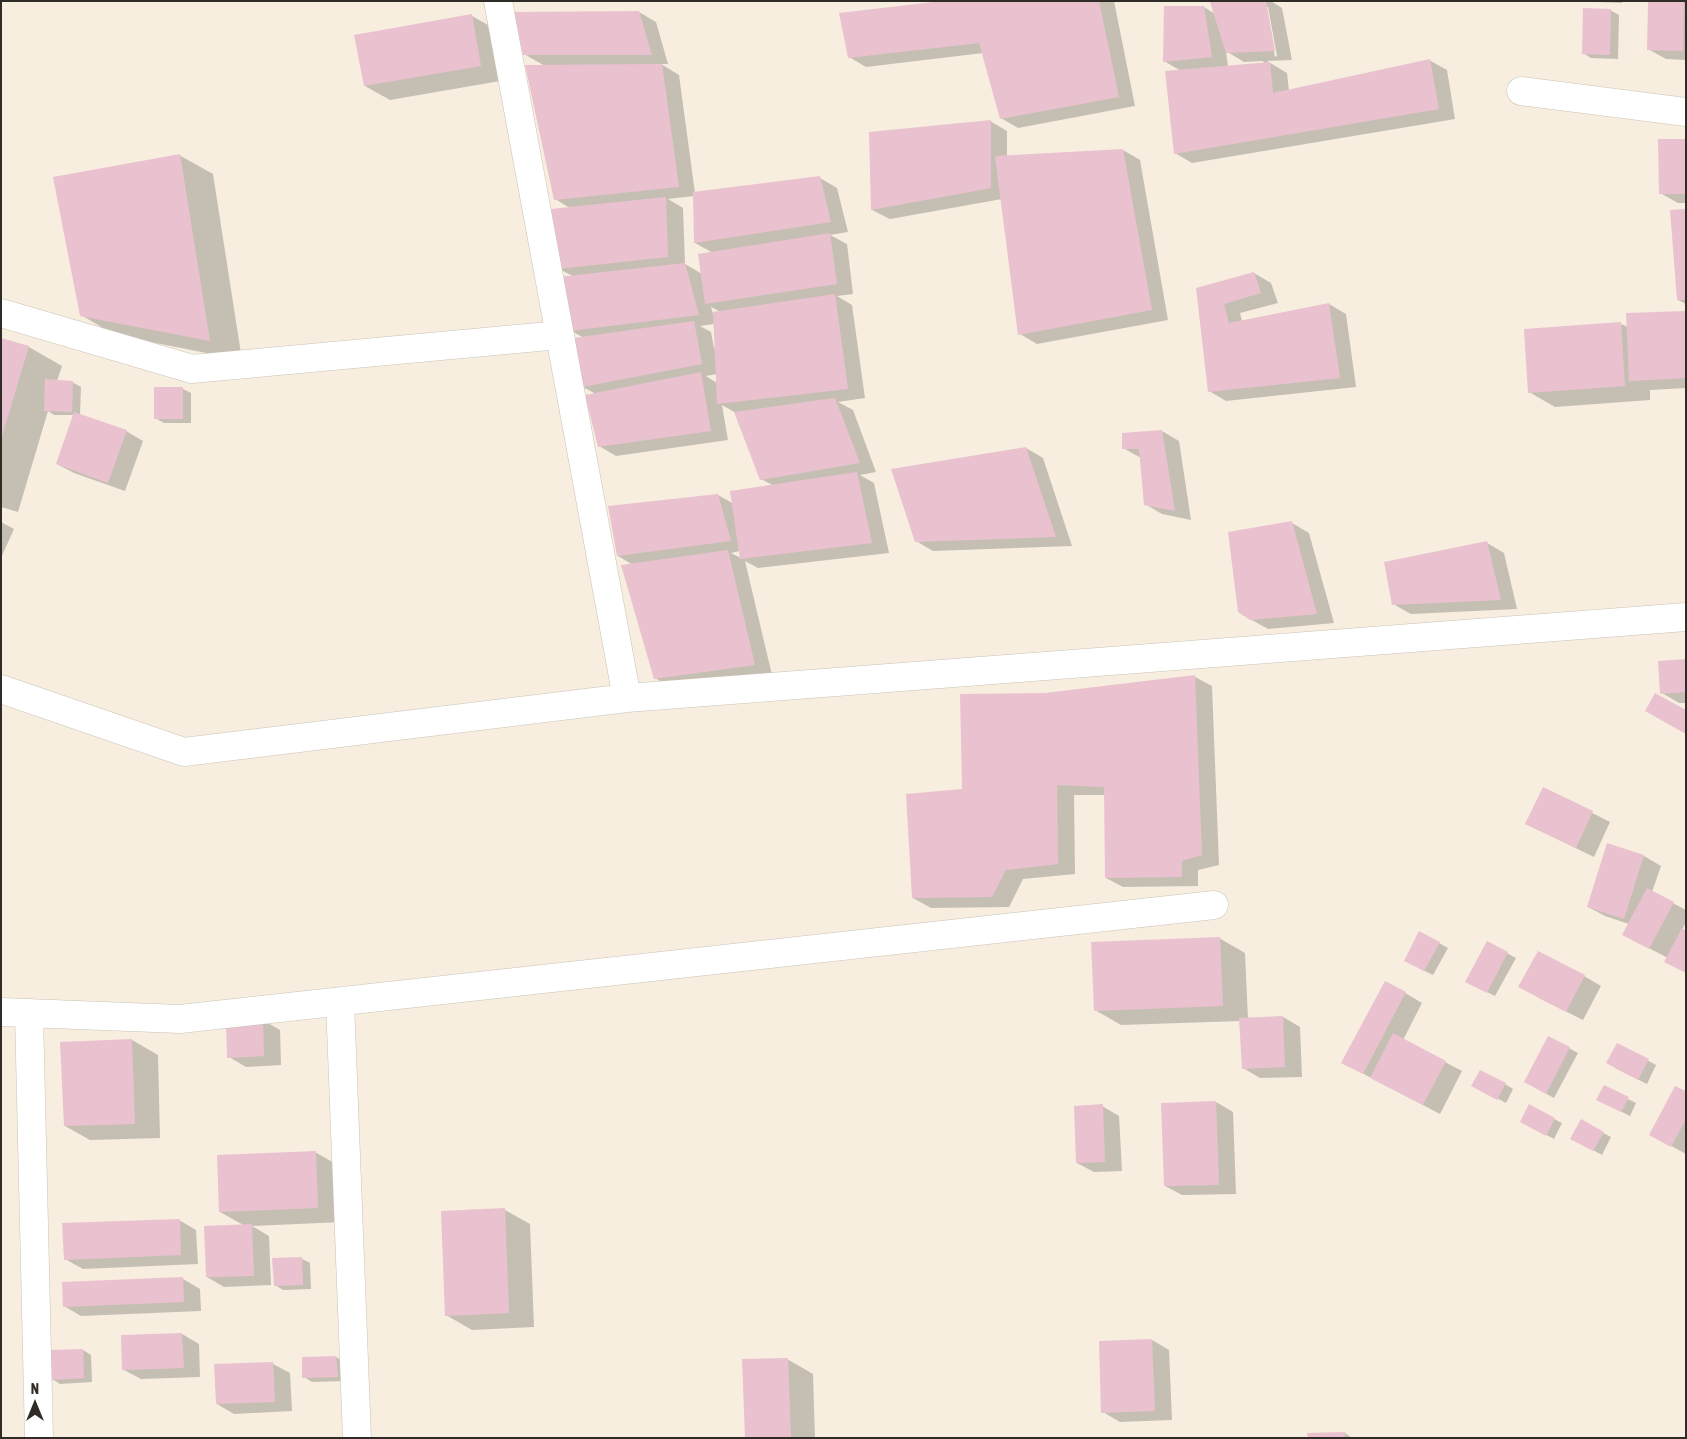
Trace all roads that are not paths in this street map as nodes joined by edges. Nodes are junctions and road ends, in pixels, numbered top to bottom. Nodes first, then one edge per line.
1 (498, 1) edge
2 (1521, 91) dead end
3 (1686, 112) edge
4 (1, 314) edge
5 (560, 335) junction
6 (1686, 617) edge
7 (1, 689) edge
8 (627, 698) junction
9 (1214, 905) dead end
10 (340, 1002) junction
11 (1, 1012) edge
12 (29, 1013) junction
13 (39, 1438) edge
14 (357, 1438) edge

1 - 5 street
2 - 3 street
4 - 5 street
5 - 8 street
6 - 8 street
7 - 8 street
9 - 10 street
10 - 12 street
10 - 14 street
11 - 12 street
12 - 13 street

